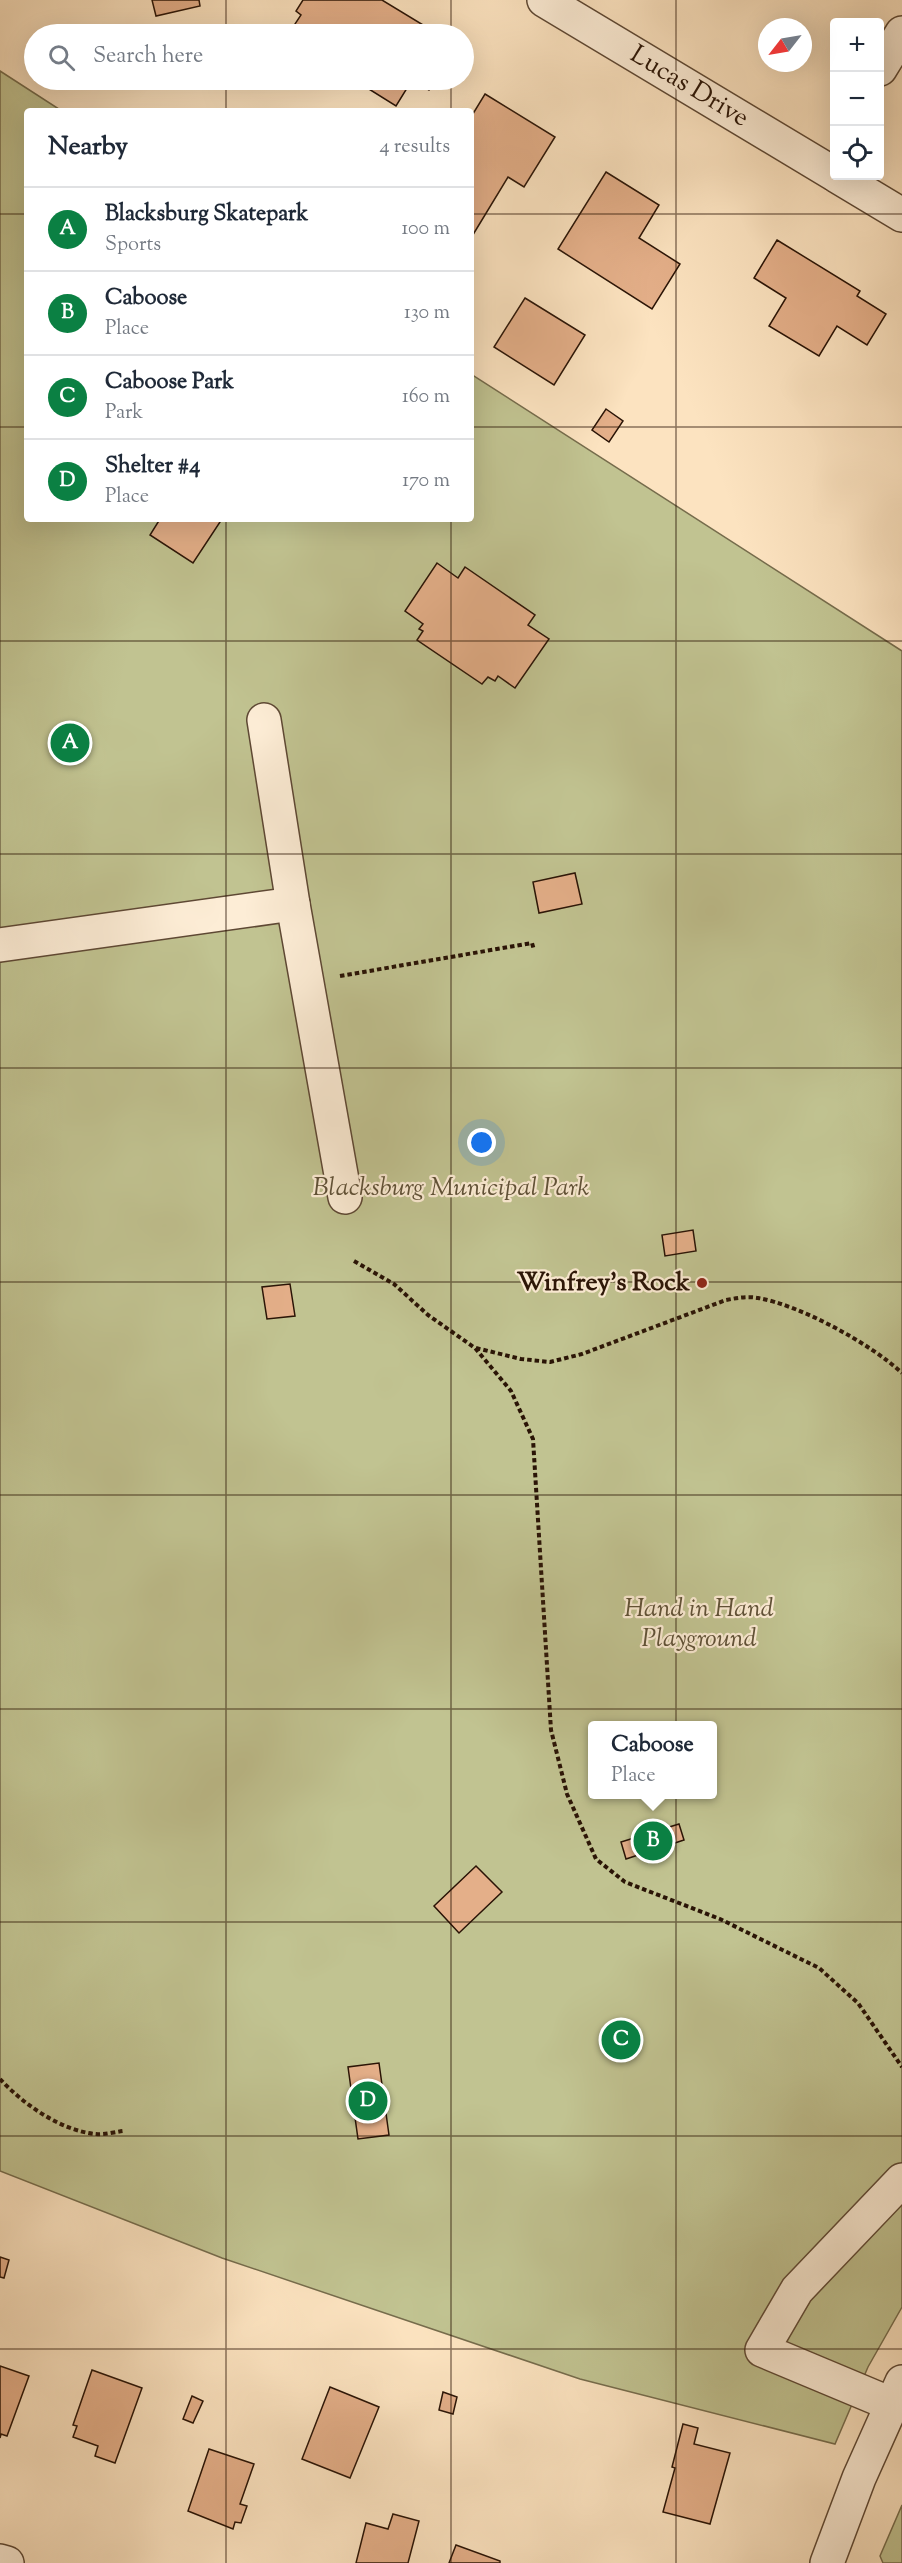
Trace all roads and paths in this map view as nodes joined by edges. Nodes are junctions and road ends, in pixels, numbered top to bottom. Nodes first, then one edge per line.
1 (544, 0) edge
2 (902, 33) edge
3 (884, 61) edge
4 (830, 163) edge
5 (854, 180) edge
6 (902, 214) edge
7 (264, 720) dead end
8 (293, 904) junction
9 (0, 945) edge
10 (534, 950) dead end
11 (349, 974) dead end
12 (345, 1197) dead end
13 (354, 1261) dead end
14 (475, 1348) junction
15 (902, 1373) edge
16 (902, 2067) edge
17 (0, 2079) edge
18 (123, 2131) dead end
19 (902, 2180) edge
20 (896, 2393) edge
21 (0, 2561) edge
22 (7, 2563) edge
23 (827, 2563) edge

1 - 4 street, Lucas Drive
2 - 3 street
5 - 6 street, Lucas Drive
7 - 8 street
8 - 9 street
8 - 12 street
10 - 11 path
13 - 14 path
14 - 15 path
14 - 16 path
17 - 18 path
19 - 20 street
20 - 23 street
21 - 22 street

